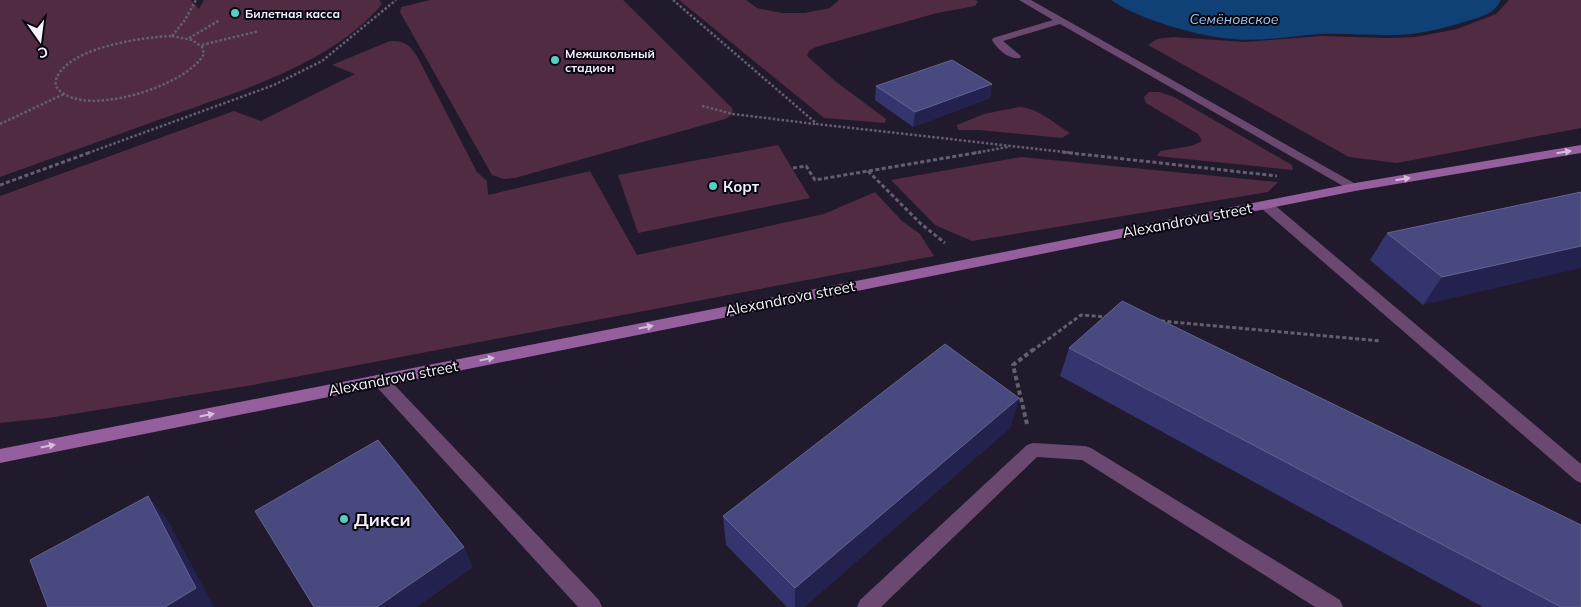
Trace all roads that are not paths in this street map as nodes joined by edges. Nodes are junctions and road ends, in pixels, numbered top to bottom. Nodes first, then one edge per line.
1 (1024, 0) edge
2 (1061, 21) junction
3 (1016, 56) dead end
4 (1581, 150) edge
5 (1355, 187) junction
6 (1266, 205) junction
7 (380, 380) junction
8 (0, 456) edge
9 (1581, 475) edge
10 (592, 607) edge
11 (867, 607) edge
12 (1333, 607) edge

1 - 2 lane
2 - 3 lane
2 - 5 lane
5 -> 4 street, Alexandrova street
5 - 6 street, Alexandrova street
7 -> 6 street, Alexandrova street
6 - 9 lane
8 -> 7 street, Alexandrova street
7 - 10 lane
11 - 12 lane

